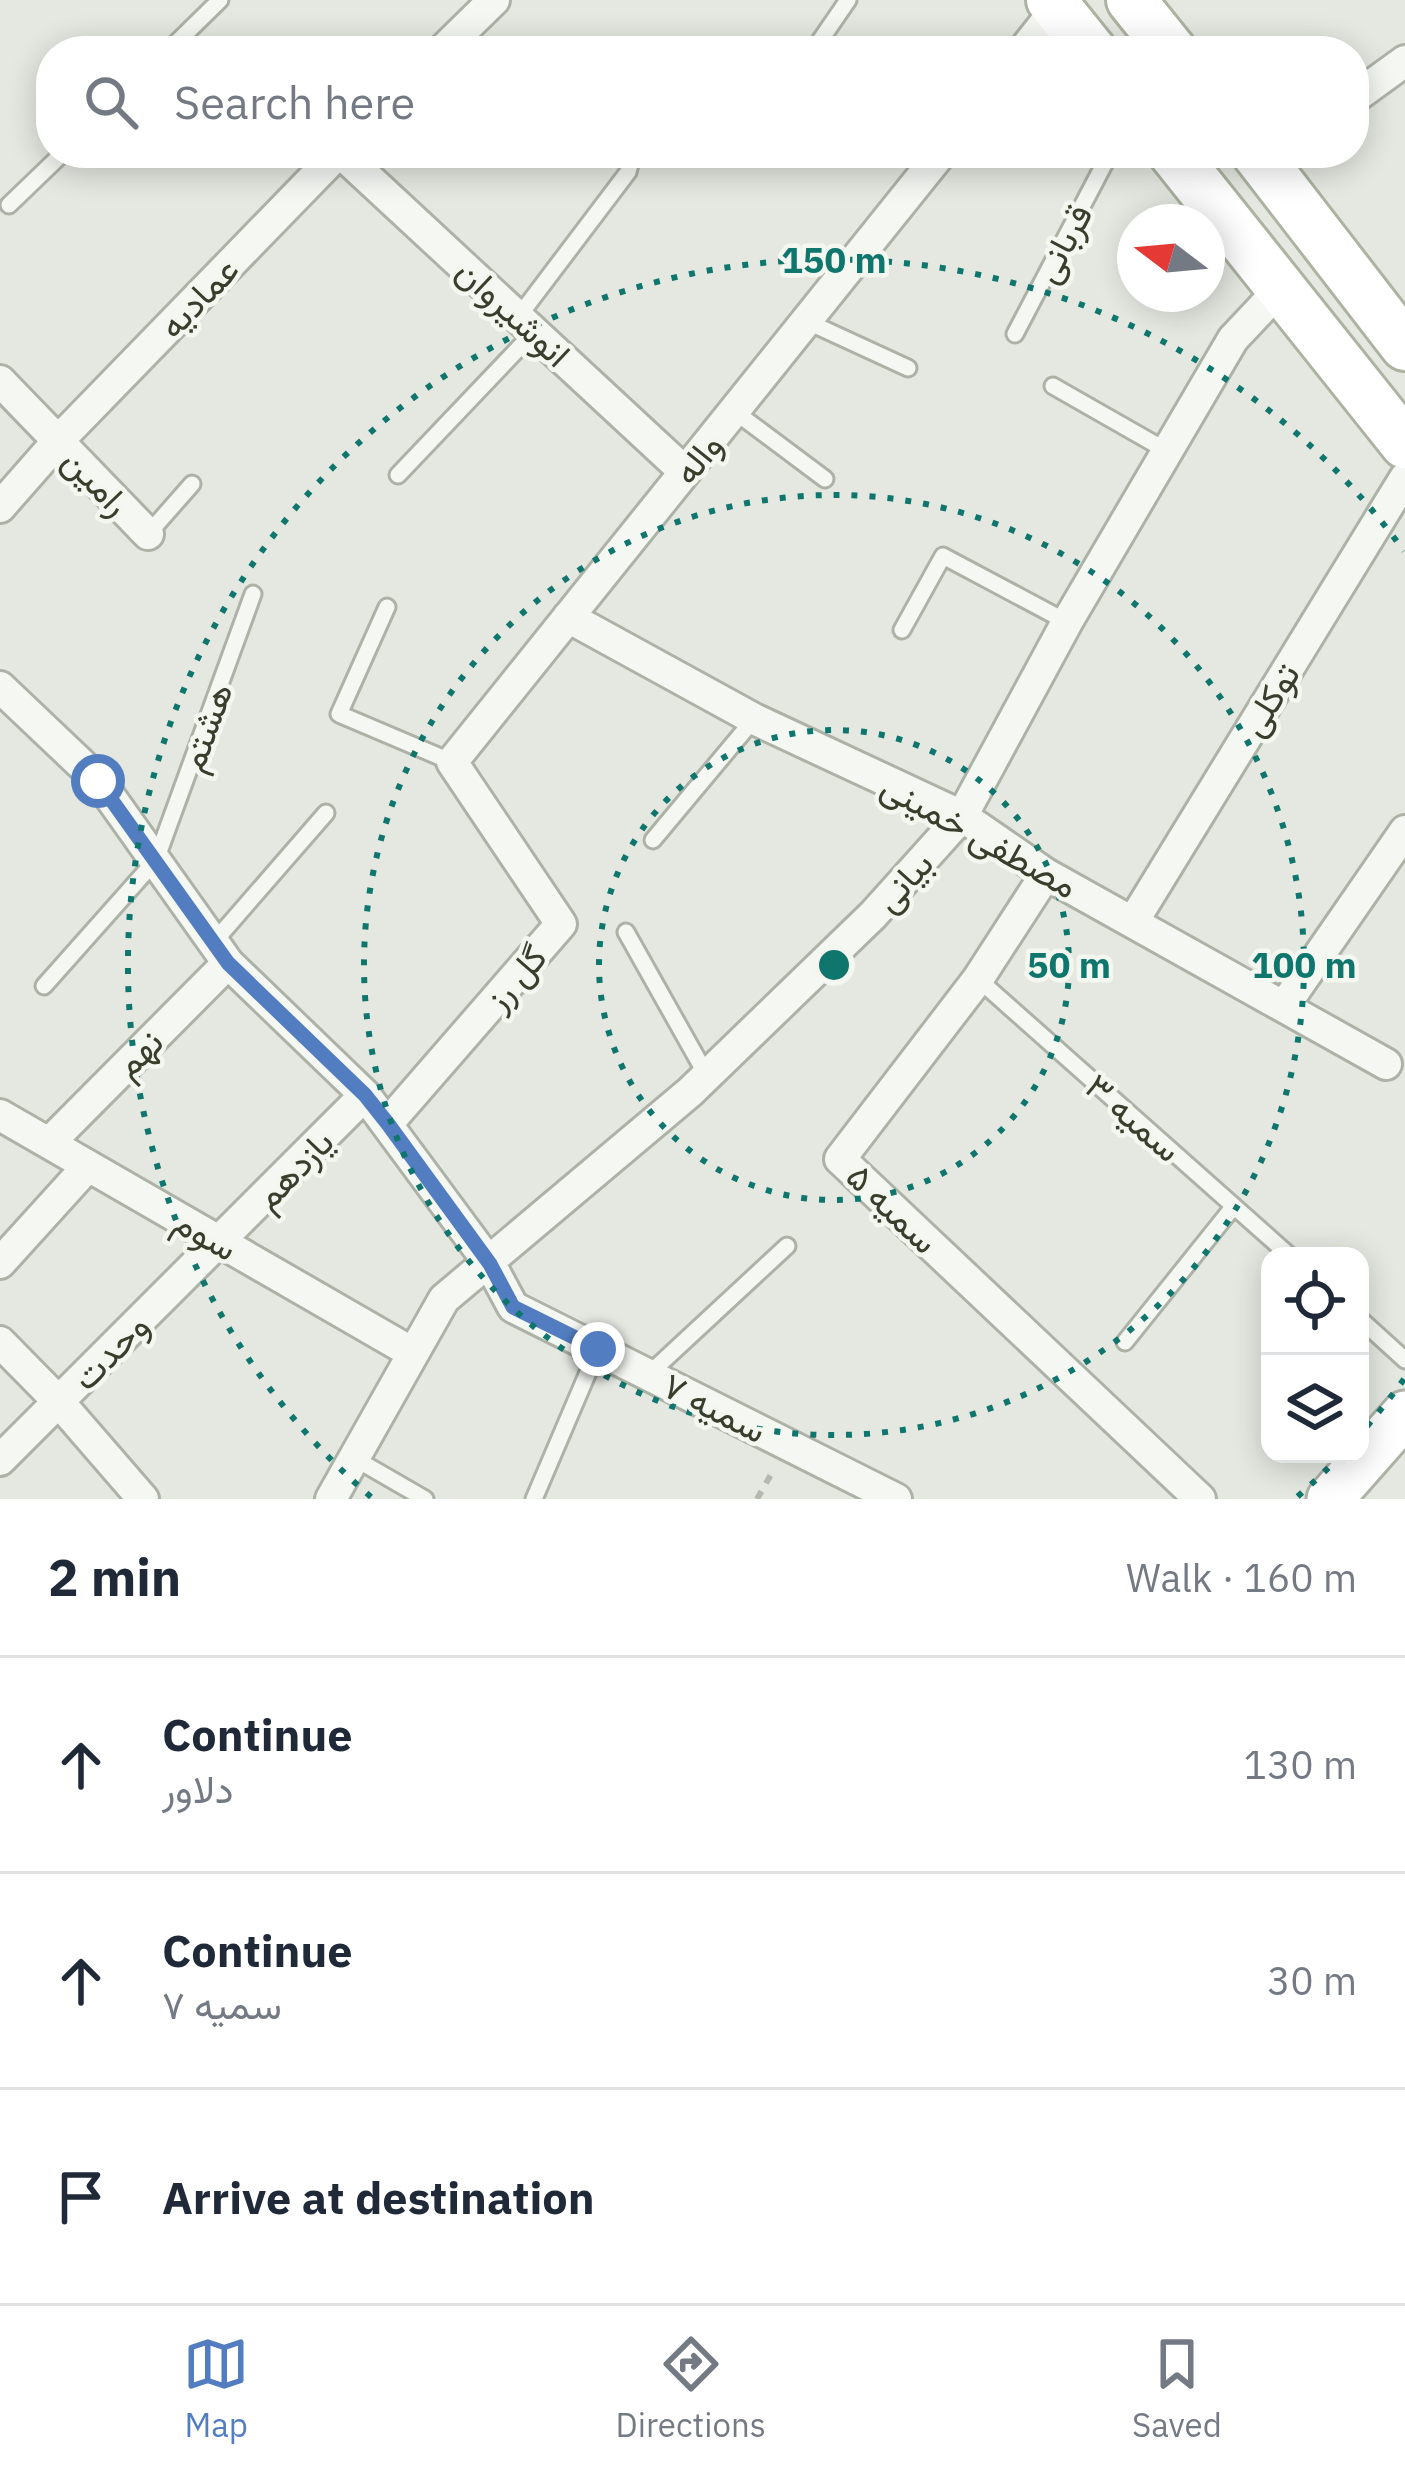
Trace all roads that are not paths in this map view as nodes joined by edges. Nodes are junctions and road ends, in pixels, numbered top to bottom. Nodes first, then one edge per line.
1 (220, 0) edge
2 (494, 0) edge
3 (848, 0) edge
4 (1131, 0) edge
5 (1054, 4) edge
6 (183, 36) edge
7 (457, 36) edge
8 (823, 36) edge
9 (1033, 36) edge
10 (1080, 36) edge
11 (1160, 36) edge
12 (1405, 61) edge
13 (1369, 87) edge
14 (47, 168) edge
15 (324, 168) edge
16 (356, 168) edge
17 (629, 168) edge
18 (929, 168) edge
19 (1102, 168) edge
20 (1185, 168) edge
21 (1275, 168) edge
22 (9, 205) dead end
23 (1281, 288) junction
24 (806, 321) junction
25 (527, 323) junction
26 (1015, 334) dead end
27 (1405, 346) edge
28 (908, 368) dead end
29 (0, 381) edge
30 (1053, 386) dead end
31 (734, 411) junction
32 (58, 441) junction
33 (1405, 444) edge
34 (1167, 451) junction
35 (685, 472) junction
36 (398, 475) dead end
37 (825, 478) dead end
38 (1405, 478) edge
39 (192, 484) dead end
40 (0, 507) edge
41 (148, 534) joint
42 (253, 594) dead end
43 (387, 607) dead end
44 (568, 617) junction
45 (1067, 622) junction
46 (902, 630) dead end
47 (0, 688) edge
48 (754, 719) junction
49 (452, 762) junction
50 (326, 813) dead end
51 (962, 816) junction
52 (1405, 831) edge
53 (653, 840) dead end
54 (156, 860) junction
55 (1046, 874) junction
56 (1134, 920) junction
57 (626, 932) dead end
58 (220, 953) junction
59 (978, 979) junction
60 (44, 986) dead end
61 (1284, 1006) junction
62 (1386, 1064) dead end
63 (707, 1076) junction
64 (365, 1095) junction
65 (0, 1115) edge
66 (388, 1124) junction
67 (49, 1143) junction
68 (88, 1166) junction
69 (1234, 1206) junction
70 (221, 1243) junction
71 (787, 1246) dead end
72 (1280, 1247) edge
73 (0, 1263) edge
74 (490, 1264) junction
75 (1369, 1327) edge
76 (0, 1342) edge
77 (1125, 1342) dead end
78 (598, 1349) junction
79 (411, 1352) junction
80 (1405, 1360) edge
81 (649, 1374) junction
82 (59, 1402) junction
83 (1405, 1414) edge
84 (354, 1458) junction
85 (0, 1460) edge
86 (1340, 1495) edge
87 (143, 1499) edge
88 (332, 1499) edge
89 (425, 1499) edge
90 (534, 1499) edge
91 (896, 1499) edge
92 (1200, 1499) edge

1 - 6 lane
2 - 7 street
3 - 8 lane
4 - 11 main road
5 - 9 street
5 - 10 main road
12 - 13 street
14 - 22 lane
15 - 32 street, عمادیه
16 - 25 street, انوشیروان
17 - 25 lane
18 - 24 street, واله
19 - 26 lane, قربانی
20 - 23 main road
21 - 27 main road
23 - 33 main road
23 - 34 street, بیانی
24 - 28 lane
24 - 31 street, واله
25 - 35 street, انوشیروان
25 - 36 lane
29 - 32 street, رامین
30 - 34 lane
31 - 35 street, واله
31 - 37 lane
32 - 40 street, عمادیه
32 - 41 street, رامین
34 - 45 street, بیانی
35 - 44 street, واله
38 - 56 street, توکلی
39 - 41 lane, رامین
42 - 54 lane, هشتم
43 - 49 lane
44 - 48 street, مصطفی خمینی
44 - 49 street, واله
45 - 46 lane
45 - 51 street, بیانی
47 - 54 street, سمیه ۷
48 - 51 street, مصطفی خمینی
48 - 53 lane
49 - 66 street, گل رز
50 - 58 lane
51 - 55 street, مصطفی خمینی
51 - 63 street, بیانی
52 - 61 street
54 - 58 street, سمیه ۷
54 - 60 lane
55 - 56 street, مصطفی خمینی
55 - 59 street, سمیه ۵
56 - 61 street, مصطفی خمینی
57 - 63 lane
58 - 64 street, سمیه ۷
58 - 67 street, نهم
59 - 69 lane, سمیه ۳
59 - 92 street, سمیه ۵
61 - 62 street, مصطفی خمینی
63 - 74 street, بیانی
64 - 66 street, سمیه ۷
64 - 70 street, یازدهم
65 - 67 street, سوم
66 - 74 street, سمیه ۷
67 - 68 street, سوم
68 - 70 street, سوم
68 - 73 street
69 - 72 lane, سمیه ۳
69 - 77 lane
70 - 79 street, سوم
70 - 82 street, وحدت
71 - 81 lane
74 - 78 street, سمیه ۷
74 - 79 street, بیانی
75 - 80 lane
76 - 82 street
78 - 81 street, سمیه ۷
78 - 90 lane
79 - 84 street, بیانی
81 - 91 street, سمیه ۷
82 - 85 street, وحدت
82 - 87 street
83 - 86 street
84 - 88 street, بیانی
84 - 89 lane

